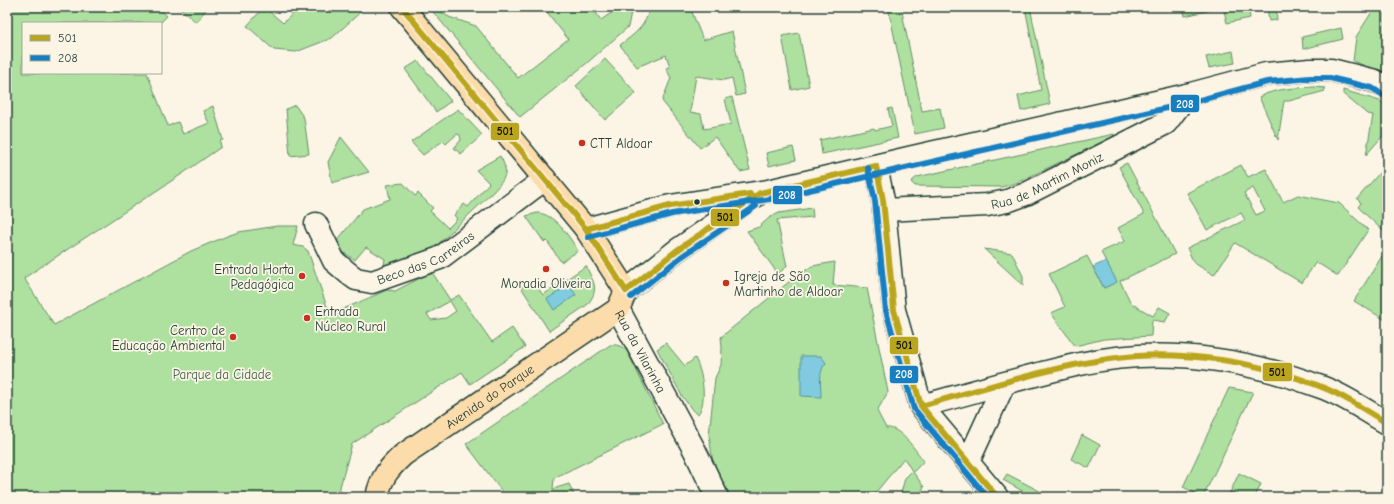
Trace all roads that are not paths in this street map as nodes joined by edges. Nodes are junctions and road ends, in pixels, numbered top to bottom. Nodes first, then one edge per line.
1 (402, 7) edge
2 (1387, 88) edge
3 (1187, 95) junction
4 (876, 166) junction
5 (545, 179) junction
6 (760, 193) junction
7 (884, 210) junction
8 (316, 224) dead end
9 (586, 229) junction
10 (622, 300) junction
11 (1004, 384) junction
12 (921, 406) junction
13 (1387, 423) edge
14 (968, 462) junction
15 (376, 497) edge
16 (717, 497) edge
17 (997, 497) edge

1 - 5 main road, Rua da Vilarinha
2 - 3 street
3 - 4 street
3 - 7 street, Rua de Martim Moniz
4 - 6 street
4 - 7 street
5 - 8 street, Beco das Carreiras
5 - 9 main road, Rua da Vilarinha
6 - 9 street
6 - 10 street
7 - 12 street
9 - 10 main road, Rua da Vilarinha
10 - 15 main road, Avenida do Parque
10 - 16 street, Rua da Vilarinha
11 - 12 street
11 - 13 street
11 - 14 street
12 - 14 street
14 - 17 street

